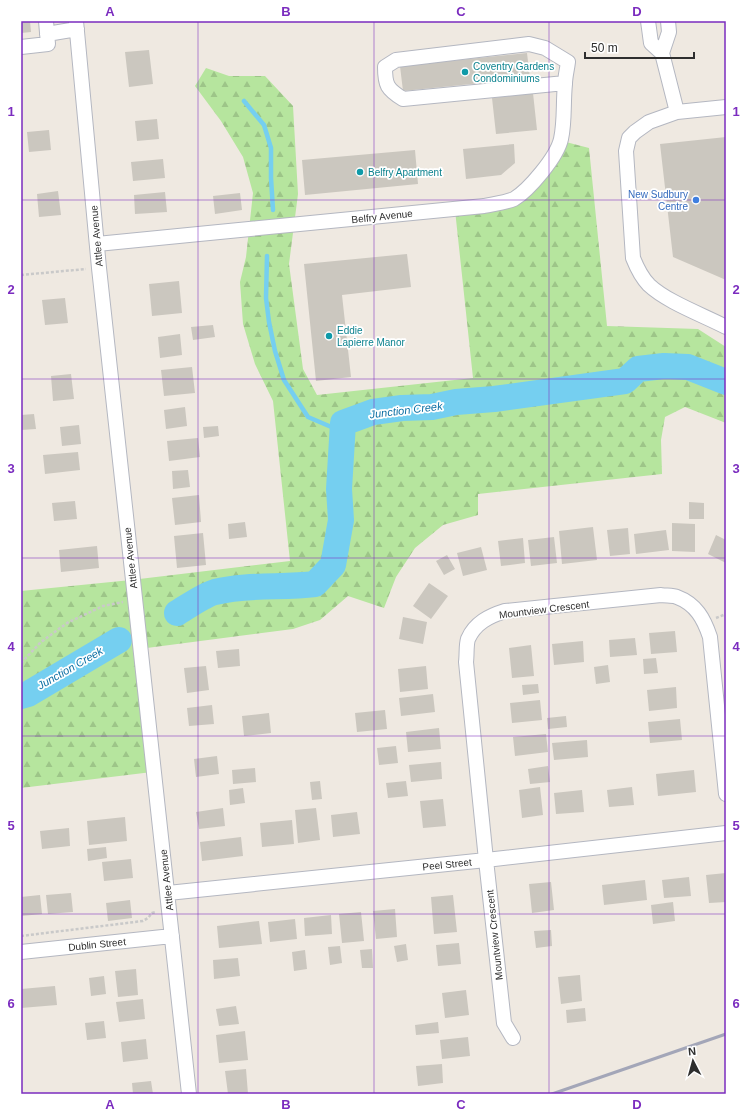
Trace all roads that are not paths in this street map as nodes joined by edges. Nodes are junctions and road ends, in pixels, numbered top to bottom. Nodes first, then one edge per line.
1 (648, 21) edge
2 (668, 21) edge
3 (76, 25) edge
4 (47, 27) edge
5 (21, 47) edge
6 (662, 53) junction
7 (565, 83) junction
8 (726, 107) edge
9 (677, 112) junction
10 (97, 244) junction
11 (726, 327) edge
12 (726, 794) edge
13 (726, 833) edge
14 (486, 860) junction
15 (168, 893) junction
16 (172, 936) junction
17 (21, 952) edge
18 (513, 1038) dead end
19 (189, 1094) edge

1 - 6 street
2 - 6 street
3 - 4 street
3 - 10 street, Attlee Avenue
4 - 5 street
6 - 9 street
7 - 7 street, Belfry Avenue
7 - 10 street, Belfry Avenue
8 - 9 street
9 - 11 street
10 - 15 street, Attlee Avenue
12 - 14 street, Mountview Crescent
13 - 14 street, Peel Street
14 - 15 street, Peel Street
14 - 18 street, Mountview Crescent
15 - 16 street, Attlee Avenue
16 - 17 street, Dublin Street
16 - 19 street, Attlee Avenue

